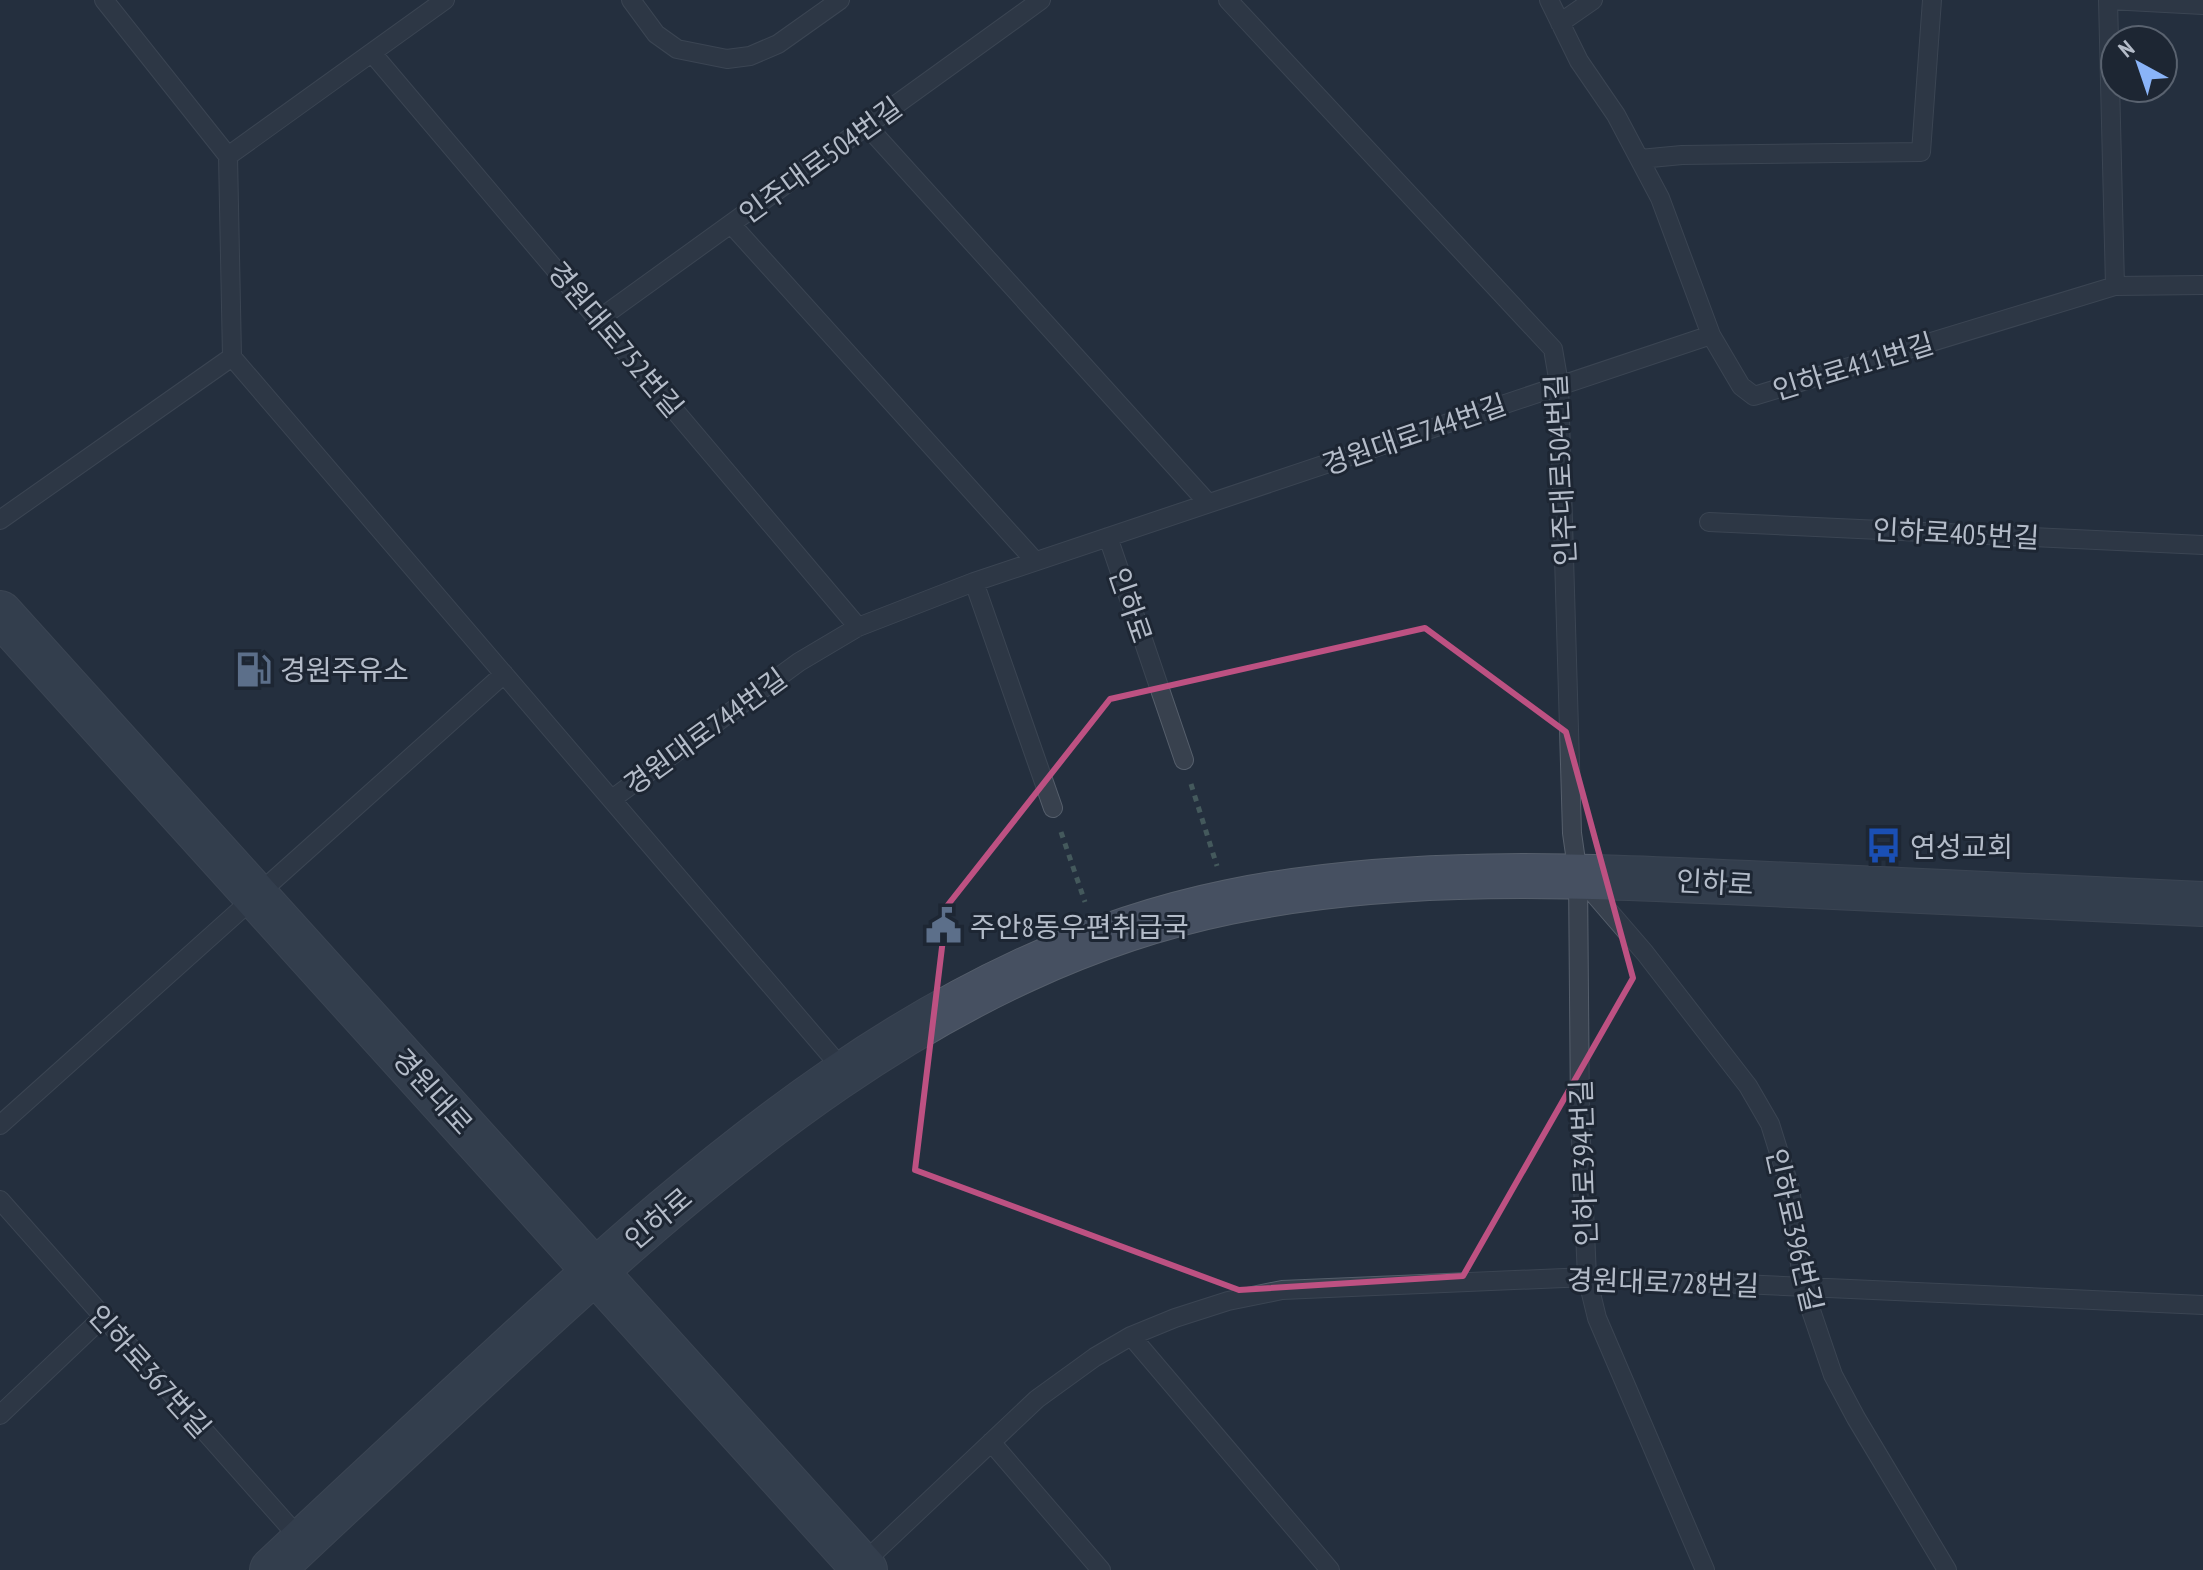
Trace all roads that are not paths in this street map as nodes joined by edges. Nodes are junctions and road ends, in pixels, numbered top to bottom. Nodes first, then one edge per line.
1 (104, 0) edge
2 (445, 0) edge
3 (631, 0) edge
4 (840, 0) edge
5 (1041, 0) edge
6 (1228, 0) edge
7 (1549, 0) edge
8 (1593, 0) edge
9 (1932, 0) edge
10 (2109, 0) edge
11 (2203, 5) edge
12 (1560, 23) junction
13 (372, 53) junction
14 (867, 126) junction
15 (228, 156) junction
16 (1640, 159) junction
17 (731, 224) junction
18 (2203, 285) edge
19 (2115, 286) junction
20 (599, 319) junction
21 (1711, 335) junction
22 (232, 357) junction
23 (1559, 384) junction
24 (1208, 503) junction
25 (0, 520) edge
26 (1709, 522) dead end
27 (1108, 537) junction
28 (2203, 545) edge
29 (1035, 561) junction
30 (974, 582) junction
31 (0, 613) edge
32 (858, 627) junction
33 (504, 674) junction
34 (1184, 760) road end
35 (612, 799) junction
36 (1053, 808) road end
37 (1578, 875) junction
38 (256, 895) junction
39 (2203, 904) edge
40 (845, 1072) junction
41 (0, 1125) edge
42 (0, 1200) edge
43 (596, 1270) junction
44 (1587, 1277) junction
45 (1803, 1287) junction
46 (2203, 1305) edge
47 (102, 1318) junction
48 (1131, 1336) junction
49 (0, 1415) edge
50 (991, 1442) junction
51 (287, 1556) edge
52 (861, 1568) edge
53 (1101, 1570) edge
54 (1330, 1570) edge
55 (1705, 1570) edge
56 (1947, 1570) edge

1 - 15 lane
2 - 13 lane
3 - 4 lane
5 - 14 lane, 인주대로504번길
6 - 23 lane, 인주대로504번길
7 - 12 lane, 인하로411번길
8 - 12 lane
9 - 16 lane
10 - 11 lane
10 - 19 lane
12 - 16 lane, 인하로411번길
13 - 15 lane
13 - 20 lane, 경원대로752번길
14 - 17 lane, 인주대로504번길
14 - 24 lane
15 - 22 lane
16 - 21 lane, 인하로411번길
17 - 20 lane, 인주대로504번길
17 - 29 lane
18 - 19 lane, 인하로411번길
19 - 21 lane, 인하로411번길
20 - 32 lane, 경원대로752번길
21 - 23 lane, 경원대로744번길
22 - 25 lane
22 - 33 lane, 경원대로744번길
23 - 24 lane, 경원대로744번길
23 - 37 lane, 인주대로504번길
24 - 27 lane, 경원대로744번길
26 - 28 lane, 인하로405번길
27 - 29 lane, 경원대로744번길
27 - 34 lane, 인하로
29 - 30 lane, 경원대로744번길
30 - 32 lane, 경원대로744번길
30 - 36 lane
31 - 38 main road, 경원대로
32 - 35 lane, 경원대로744번길
33 - 35 lane, 경원대로744번길
33 - 38 lane
35 - 40 lane
37 - 39 main road, 인하로
37 - 40 main road, 인하로
37 - 44 lane, 인하로394번길
37 - 45 lane, 인하로396번길
38 - 41 lane
38 - 43 main road, 경원대로
40 - 43 main road, 인하로
42 - 47 lane, 인하로367번길
43 - 51 main road, 인하로
43 - 52 main road, 경원대로
44 - 45 lane, 경원대로728번길
44 - 48 lane, 경원대로728번길
44 - 55 lane, 인하로394번길
45 - 46 lane, 경원대로728번길
45 - 56 lane, 인하로396번길
47 - 49 lane
47 - 51 lane, 인하로367번길
48 - 50 lane, 경원대로728번길
48 - 54 lane
50 - 52 lane, 경원대로728번길
50 - 53 lane

